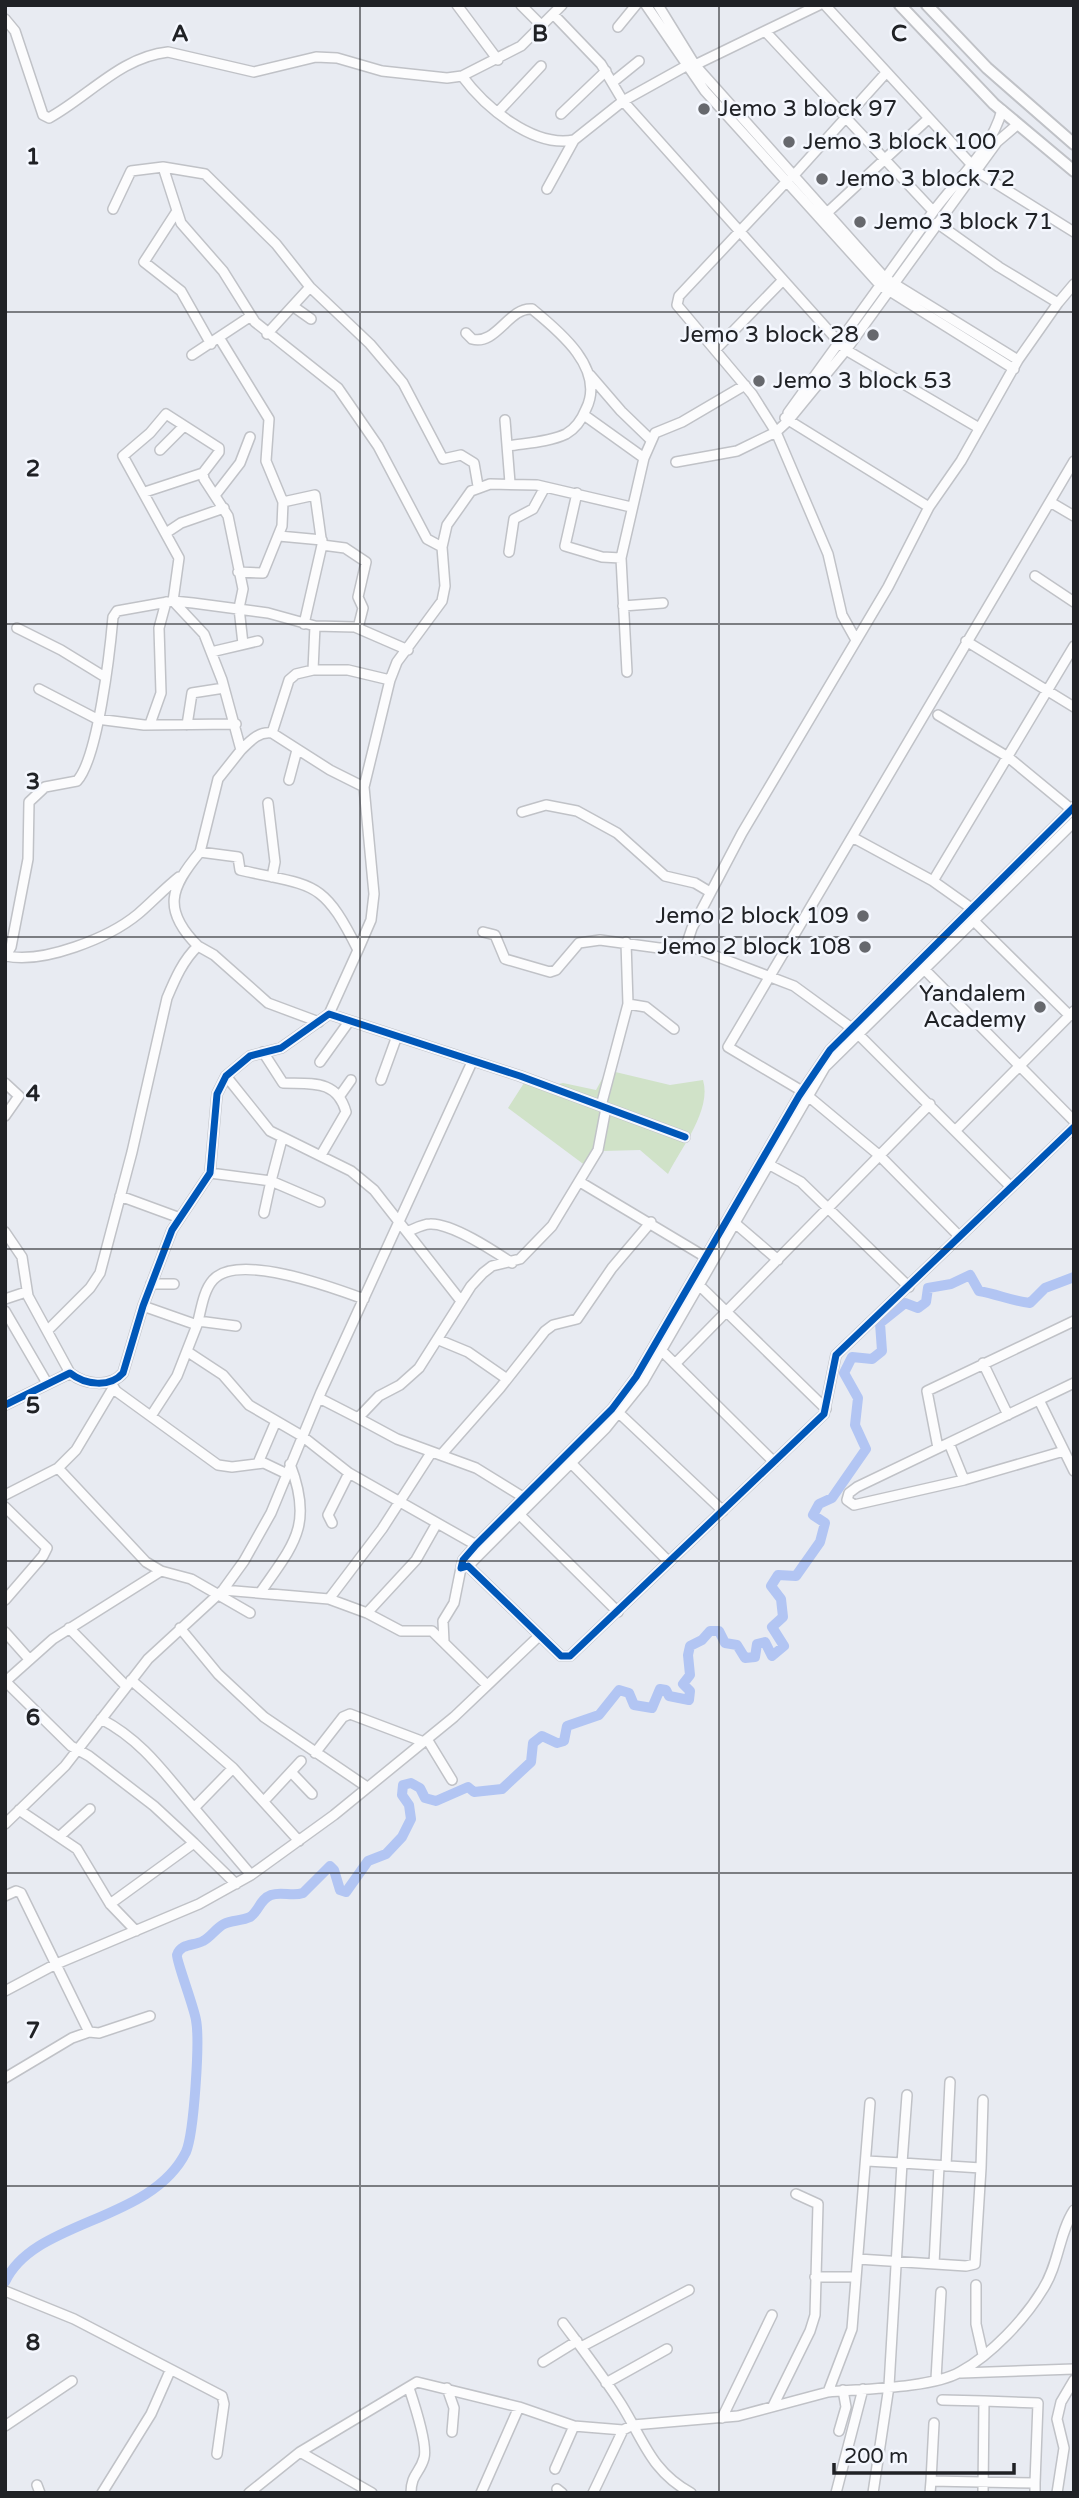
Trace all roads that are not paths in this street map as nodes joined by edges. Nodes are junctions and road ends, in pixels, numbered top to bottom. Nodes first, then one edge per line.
1 (457, 5) edge
2 (521, 5) edge
3 (562, 5) edge
4 (636, 5) edge
5 (646, 5) edge
6 (658, 5) edge
7 (819, 5) edge
8 (825, 5) edge
9 (900, 5) edge
10 (926, 5) edge
11 (554, 15) junction
12 (5, 19) edge
13 (541, 25) junction
14 (618, 27) dead end
15 (765, 31) junction
16 (498, 60) junction
17 (639, 61) dead end
18 (541, 65) dead end
19 (690, 66) junction
20 (987, 68) junction
21 (606, 71) junction
22 (885, 74) junction
23 (462, 76) junction
24 (613, 82) junction
25 (974, 82) junction
26 (623, 101) junction
27 (1002, 110) junction
28 (498, 112) junction
29 (561, 114) dead end
30 (844, 118) junction
31 (928, 120) junction
32 (1018, 124) junction
33 (574, 140) junction
34 (1074, 144) edge
35 (883, 161) junction
36 (163, 167) junction
37 (974, 168) junction
38 (1074, 170) edge
39 (791, 177) junction
40 (959, 186) junction
41 (547, 189) dead end
42 (805, 192) junction
43 (113, 209) dead end
44 (177, 211) junction
45 (933, 211) junction
46 (828, 212) junction
47 (937, 223) junction
48 (739, 230) junction
49 (1074, 232) edge
50 (924, 234) junction
51 (783, 280) junction
52 (1074, 284) edge
53 (886, 285) junction
54 (310, 287) junction
55 (1058, 303) junction
56 (294, 307) junction
57 (251, 316) junction
58 (311, 319) dead end
59 (466, 333) dead end
60 (267, 334) junction
61 (215, 342) junction
62 (838, 342) junction
63 (846, 350) junction
64 (715, 351) junction
65 (192, 355) dead end
66 (1016, 364) junction
67 (587, 371) junction
68 (745, 385) junction
69 (584, 415) junction
70 (786, 419) junction
71 (505, 420) dead end
72 (183, 427) junction
73 (979, 428) junction
74 (773, 431) junction
75 (250, 437) dead end
76 (651, 440) junction
77 (508, 446) junction
78 (160, 450) dead end
79 (644, 458) junction
80 (1074, 461) edge
81 (676, 462) dead end
82 (203, 472) junction
83 (510, 483) junction
84 (478, 486) junction
85 (545, 487) junction
86 (145, 492) junction
87 (577, 493) junction
88 (216, 494) junction
89 (283, 502) junction
90 (1050, 502) junction
91 (631, 507) junction
92 (929, 507) junction
93 (224, 508) junction
94 (1074, 516) edge
95 (166, 533) junction
96 (279, 536) junction
97 (322, 543) junction
98 (442, 547) junction
99 (509, 552) dead end
100 (621, 558) junction
101 (238, 572) junction
102 (1035, 576) dead end
103 (170, 602) junction
104 (1074, 602) edge
105 (663, 603) dead end
106 (623, 606) junction
107 (239, 608) junction
108 (304, 624) junction
109 (315, 626) junction
110 (17, 628) dead end
111 (358, 628) junction
112 (856, 639) junction
113 (258, 641) dead end
114 (966, 642) junction
115 (243, 644) junction
116 (1074, 646) edge
117 (408, 650) junction
118 (211, 652) junction
119 (313, 670) junction
120 (627, 672) dead end
121 (105, 677) junction
122 (390, 680) junction
123 (224, 688) junction
124 (1048, 688) junction
125 (38, 689) dead end
126 (1074, 707) edge
127 (938, 715) dead end
128 (97, 719) junction
129 (150, 724) junction
130 (236, 724) junction
131 (187, 725) junction
132 (272, 733) junction
133 (241, 750) junction
134 (297, 750) junction
135 (1008, 757) junction
136 (289, 780) dead end
137 (365, 787) junction
138 (268, 803) dead end
139 (1073, 808) edge
140 (522, 812) dead end
141 (1074, 822) edge
142 (852, 836) junction
143 (200, 852) junction
144 (180, 876) junction
145 (272, 877) junction
146 (933, 881) junction
147 (1005, 884) junction
148 (710, 892) junction
149 (971, 908) junction
150 (974, 921) junction
151 (484, 932) dead end
152 (626, 942) junction
153 (198, 946) junction
154 (687, 946) junction
155 (358, 950) junction
156 (6, 956) edge
157 (925, 970) junction
158 (769, 977) junction
159 (628, 1004) junction
160 (1072, 1013) edge
161 (329, 1014) junction
162 (319, 1022) junction
163 (348, 1023) junction
164 (674, 1029) dead end
165 (855, 1032) junction
166 (397, 1036) junction
167 (263, 1052) junction
168 (320, 1062) dead end
169 (472, 1062) junction
170 (1019, 1066) junction
171 (226, 1076) junction
172 (351, 1080) dead end
173 (381, 1080) dead end
174 (5, 1083) edge
175 (805, 1094) junction
176 (339, 1097) junction
177 (930, 1104) junction
178 (603, 1107) junction
179 (5, 1116) edge
180 (1074, 1121) edge
181 (1074, 1127) edge
182 (955, 1131) junction
183 (685, 1137) dead end
184 (282, 1139) junction
185 (321, 1155) junction
186 (880, 1156) junction
187 (770, 1165) junction
188 (210, 1173) junction
189 (271, 1181) junction
190 (580, 1182) junction
191 (1010, 1186) junction
192 (120, 1196) junction
193 (320, 1202) dead end
194 (829, 1209) junction
195 (264, 1213) dead end
196 (180, 1219) junction
197 (400, 1221) junction
198 (650, 1222) junction
199 (736, 1224) junction
200 (409, 1231) junction
201 (5, 1232) edge
202 (959, 1236) junction
203 (720, 1242) junction
204 (706, 1258) junction
205 (778, 1260) junction
206 (512, 1263) junction
207 (151, 1284) junction
208 (174, 1284) dead end
209 (701, 1287) junction
210 (909, 1287) junction
211 (26, 1292) junction
212 (5, 1299) edge
213 (364, 1299) junction
214 (461, 1301) junction
215 (143, 1306) junction
216 (5, 1311) edge
217 (725, 1311) junction
218 (1074, 1321) edge
219 (198, 1323) junction
220 (236, 1326) dead end
221 (48, 1330) junction
222 (439, 1340) junction
223 (188, 1352) junction
224 (663, 1352) junction
225 (983, 1363) junction
226 (675, 1364) junction
227 (70, 1373) junction
228 (507, 1379) junction
229 (47, 1383) junction
230 (1074, 1383) edge
231 (112, 1386) junction
232 (319, 1398) junction
233 (1039, 1400) junction
234 (6, 1404) edge
235 (826, 1409) junction
236 (620, 1414) junction
237 (1008, 1415) junction
238 (151, 1416) junction
239 (358, 1418) junction
240 (276, 1422) junction
241 (603, 1425) junction
242 (302, 1436) junction
243 (949, 1443) junction
244 (938, 1448) junction
245 (1064, 1451) junction
246 (436, 1454) junction
247 (774, 1462) junction
248 (258, 1463) junction
249 (290, 1464) junction
250 (572, 1464) junction
251 (58, 1468) junction
252 (1074, 1471) edge
253 (349, 1473) junction
254 (287, 1474) junction
255 (964, 1480) junction
256 (5, 1495) edge
257 (523, 1497) junction
258 (400, 1503) junction
259 (5, 1507) edge
260 (723, 1511) junction
261 (521, 1516) junction
262 (332, 1522) dead end
263 (437, 1523) junction
264 (476, 1545) junction
265 (669, 1562) junction
266 (464, 1564) junction
267 (161, 1571) junction
268 (221, 1592) junction
269 (260, 1593) junction
270 (329, 1599) junction
271 (5, 1600) edge
272 (367, 1612) junction
273 (618, 1612) junction
274 (250, 1613) dead end
275 (69, 1628) junction
276 (180, 1628) junction
277 (5, 1632) edge
278 (539, 1636) junction
279 (444, 1642) junction
280 (29, 1659) junction
281 (6, 1680) edge
282 (128, 1683) junction
283 (487, 1685) junction
284 (101, 1719) junction
285 (426, 1741) junction
286 (78, 1749) junction
287 (315, 1753) junction
288 (301, 1761) dead end
289 (233, 1768) junction
290 (291, 1772) junction
291 (452, 1780) dead end
292 (367, 1787) junction
293 (312, 1794) dead end
294 (264, 1801) junction
295 (194, 1808) junction
296 (90, 1809) dead end
297 (19, 1810) junction
298 (5, 1824) edge
299 (60, 1836) junction
300 (299, 1841) junction
301 (194, 1843) junction
302 (251, 1875) junction
303 (236, 1884) junction
304 (5, 1896) edge
305 (110, 1904) junction
306 (136, 1931) junction
307 (54, 1965) junction
308 (5, 1991) edge
309 (150, 2015) dead end
310 (89, 2032) junction
311 (5, 2078) edge
312 (950, 2082) dead end
313 (906, 2095) dead end
314 (983, 2100) dead end
315 (870, 2103) dead end
316 (867, 2161) junction
317 (902, 2163) junction
318 (942, 2166) junction
319 (981, 2168) junction
320 (796, 2194) dead end
321 (1074, 2210) edge
322 (858, 2259) junction
323 (895, 2262) junction
324 (934, 2264) junction
325 (815, 2277) junction
326 (856, 2277) junction
327 (975, 2285) dead end
328 (689, 2290) dead end
329 (5, 2291) edge
330 (941, 2292) dead end
331 (772, 2315) dead end
332 (563, 2323) dead end
333 (579, 2344) junction
334 (667, 2349) dead end
335 (983, 2355) junction
336 (543, 2362) dead end
337 (1074, 2369) edge
338 (170, 2371) junction
339 (959, 2373) junction
340 (936, 2379) junction
341 (1074, 2380) edge
342 (72, 2381) dead end
343 (606, 2383) junction
344 (889, 2386) junction
345 (409, 2388) junction
346 (447, 2388) junction
347 (863, 2389) junction
348 (843, 2390) junction
349 (828, 2392) junction
350 (942, 2400) dead end
351 (984, 2402) junction
352 (773, 2406) junction
353 (519, 2407) junction
354 (722, 2418) junction
355 (934, 2423) dead end
356 (633, 2425) junction
357 (5, 2426) edge
358 (574, 2426) junction
359 (623, 2430) junction
360 (839, 2431) dead end
361 (452, 2432) dead end
362 (1069, 2448) edge
363 (300, 2452) junction
364 (217, 2454) dead end
365 (555, 2469) dead end
366 (931, 2481) junction
367 (984, 2482) junction
368 (1035, 2488) edge
369 (102, 2493) edge
370 (250, 2493) edge
371 (372, 2493) edge
372 (411, 2493) edge
373 (481, 2493) edge
374 (593, 2493) edge
375 (691, 2493) edge
376 (836, 2493) edge
377 (873, 2493) edge
378 (930, 2493) edge
379 (983, 2493) edge
380 (1057, 2493) edge

1 - 16 street
2 - 13 street
3 - 11 street
4 - 14 street
5 - 19 street
6 - 19 street
7 - 15 street
8 - 22 street
9 - 25 main road
10 - 20 main road
11 - 13 street
11 - 21 street
12 - 23 street
13 - 16 street
15 - 19 street
15 - 30 street
16 - 23 street
17 - 24 street
18 - 28 street
19 - 26 street
19 - 39 street
20 - 25 main road
20 - 34 main road
21 - 24 street
21 - 29 street
22 - 30 street
22 - 31 street
23 - 28 street
24 - 26 street
25 - 27 main road
26 - 33 street
26 - 48 street
27 - 32 main road
27 - 37 street
28 - 33 street
30 - 35 street
30 - 39 street
31 - 35 street
31 - 37 street
32 - 37 street
32 - 38 main road
33 - 41 street
35 - 45 street
35 - 46 street
36 - 43 street
36 - 44 street
36 - 54 street
37 - 40 street
37 - 49 street
39 - 42 street
39 - 48 street
40 - 45 street
40 - 47 street
42 - 46 street
42 - 53 street
44 - 57 street
44 - 61 street
45 - 50 street
46 - 53 street
47 - 50 street
47 - 55 street
48 - 51 street
48 - 64 street
50 - 53 street
51 - 62 street
51 - 64 street
52 - 55 street
53 - 62 street
53 - 63 street
53 - 66 street
54 - 56 street
54 - 84 street
55 - 66 street
56 - 58 street
56 - 60 street
57 - 60 street
57 - 61 street
59 - 67 street
60 - 98 street
61 - 65 street
61 - 89 street
62 - 63 street
62 - 70 street
63 - 70 street
63 - 73 street
64 - 68 street
66 - 73 street
67 - 69 street
67 - 76 street
68 - 74 street
68 - 76 street
69 - 77 street
69 - 79 street
70 - 74 street
70 - 92 street
71 - 77 street
72 - 78 street
72 - 82 street
72 - 86 street
73 - 92 street
74 - 81 street
74 - 112 street
75 - 88 street
76 - 79 street
77 - 83 street
79 - 91 street
80 - 90 street
82 - 86 street
82 - 88 street
83 - 84 street
83 - 85 street
84 - 98 street
85 - 87 street
85 - 99 street
86 - 95 street
87 - 91 street
87 - 100 street
88 - 93 street
89 - 96 street
89 - 97 street
90 - 94 street
90 - 114 street
91 - 100 street
92 - 112 street
93 - 95 street
93 - 101 street
95 - 103 street
96 - 97 street
96 - 101 street
97 - 108 street
97 - 111 street
98 - 117 street
100 - 106 street
101 - 107 street
102 - 104 street
103 - 107 street
103 - 118 street
103 - 121 street
103 - 129 street
105 - 106 street
106 - 120 street
107 - 108 street
107 - 115 street
108 - 109 street
109 - 111 street
109 - 119 street
110 - 121 street
111 - 117 street
112 - 148 street
113 - 115 street
114 - 124 street
114 - 142 street
115 - 118 street
116 - 124 street
117 - 122 street
118 - 123 street
119 - 122 street
119 - 132 street
121 - 128 street
122 - 137 street
123 - 130 street
123 - 131 street
124 - 126 street
124 - 135 street
125 - 128 street
127 - 135 street
128 - 129 street
128 - 156 street
129 - 131 street
130 - 131 street
130 - 133 street
132 - 133 street
132 - 134 street
133 - 143 street
134 - 136 street
134 - 137 street
135 - 139 street
135 - 146 street
137 - 155 street
138 - 145 street
139 - 147 street
140 - 148 street
141 - 147 street
142 - 146 street
142 - 158 street
143 - 144 street
143 - 145 street
144 - 153 street
144 - 156 street
145 - 155 street
146 - 149 street
147 - 149 street
147 - 150 street
148 - 154 street
149 - 165 street
150 - 157 street
150 - 160 street
151 - 152 street
152 - 154 street
152 - 159 street
153 - 162 street
153 - 192 street
154 - 158 street
155 - 161 street
157 - 165 street
157 - 170 street
158 - 165 street
158 - 175 street
159 - 164 street
159 - 178 street
160 - 170 street
161 - 162 street
161 - 163 street
162 - 167 street
163 - 166 street
163 - 168 street
165 - 175 street
165 - 177 street
166 - 169 street
166 - 173 street
167 - 171 street
167 - 176 street
169 - 178 street
169 - 197 street
170 - 180 street
170 - 182 street
171 - 184 street
171 - 188 street
172 - 176 street
174 - 179 street
175 - 186 street
175 - 187 street
175 - 203 street
176 - 185 street
177 - 182 street
177 - 186 street
178 - 183 street
178 - 190 street
181 - 191 street
182 - 191 street
184 - 185 street
184 - 189 street
185 - 197 street
186 - 194 street
186 - 202 street
187 - 194 street
187 - 199 street
188 - 189 street
188 - 196 street
189 - 193 street
189 - 195 street
190 - 198 street
190 - 206 street
191 - 202 street
192 - 196 street
192 - 221 street
194 - 205 street
194 - 210 street
196 - 207 street
197 - 200 street
197 - 213 street
198 - 204 street
198 - 228 street
199 - 203 street
199 - 205 street
200 - 206 street
200 - 214 street
201 - 211 street
202 - 210 street
203 - 204 street
203 - 209 street
204 - 241 street
205 - 217 street
206 - 214 street
207 - 208 street
207 - 215 street
209 - 217 street
209 - 224 street
210 - 235 street
211 - 212 street
211 - 221 street
213 - 219 street
213 - 232 street
214 - 222 street
215 - 219 street
215 - 231 street
216 - 229 street
217 - 226 street
217 - 235 street
218 - 225 street
219 - 220 street
219 - 223 street
221 - 227 street
222 - 228 street
222 - 239 street
223 - 238 street
223 - 240 street
224 - 226 street
224 - 236 street
225 - 237 street
225 - 244 street
226 - 247 street
227 - 229 street
227 - 231 street
228 - 246 street
229 - 234 street
230 - 233 street
231 - 238 street
231 - 251 street
232 - 239 street
232 - 242 street
233 - 237 street
233 - 245 street
235 - 247 street
236 - 241 street
236 - 260 street
237 - 243 street
238 - 248 street
239 - 246 street
240 - 242 street
240 - 248 street
241 - 250 street
241 - 257 street
242 - 249 street
242 - 253 street
243 - 244 street
243 - 255 street
244 - 255 street
245 - 252 street
245 - 255 street
246 - 257 street
246 - 258 street
247 - 260 street
248 - 254 street
249 - 254 street
249 - 269 street
250 - 261 street
250 - 265 street
251 - 256 street
251 - 267 street
253 - 258 street
253 - 262 street
254 - 268 street
257 - 264 street
258 - 263 street
258 - 270 street
259 - 271 street
260 - 265 street
261 - 266 street
261 - 273 street
263 - 264 street
263 - 272 street
264 - 266 street
265 - 273 street
266 - 278 street
266 - 279 street
267 - 268 street
267 - 275 street
268 - 269 street
268 - 274 street
268 - 276 street
269 - 270 street
270 - 272 street
272 - 279 street
273 - 278 street
275 - 280 street
275 - 282 street
276 - 282 street
276 - 287 street
277 - 280 street
278 - 283 street
279 - 283 street
280 - 281 street
281 - 286 street
282 - 284 street
282 - 289 street
283 - 285 street
284 - 286 street
284 - 295 street
285 - 287 street
285 - 291 street
285 - 292 street
286 - 297 street
286 - 301 street
287 - 292 street
288 - 290 street
289 - 294 street
289 - 295 street
290 - 293 street
290 - 294 street
292 - 300 street
294 - 300 street
295 - 302 street
296 - 299 street
297 - 298 street
297 - 299 street
299 - 305 street
300 - 302 street
301 - 303 street
301 - 305 street
302 - 303 street
303 - 306 street
304 - 307 street
305 - 306 street
306 - 307 street
307 - 308 street
307 - 310 street
309 - 310 street
310 - 311 street
312 - 318 street
313 - 317 street
314 - 319 street
315 - 316 street
316 - 317 street
316 - 322 street
317 - 318 street
317 - 323 street
318 - 319 street
318 - 324 street
319 - 324 street
320 - 325 street
321 - 335 street
322 - 323 street
322 - 326 street
323 - 324 street
323 - 344 street
325 - 326 street
325 - 352 street
326 - 349 street
327 - 335 street
328 - 333 street
329 - 338 street
330 - 340 street
331 - 354 street
332 - 333 street
333 - 336 street
333 - 343 street
334 - 343 street
335 - 339 street
337 - 339 street
338 - 364 street
338 - 369 street
339 - 340 street
340 - 344 street
341 - 362 street
342 - 357 street
343 - 356 street
344 - 347 street
344 - 377 street
345 - 346 street
345 - 363 street
345 - 372 street
346 - 353 street
346 - 361 street
347 - 348 street
347 - 376 street
348 - 349 street
348 - 360 street
349 - 352 street
350 - 351 street
351 - 367 street
351 - 368 street
352 - 354 street
353 - 358 street
353 - 373 street
354 - 356 street
355 - 366 street
356 - 359 street
356 - 375 street
358 - 359 street
358 - 365 street
359 - 374 street
362 - 380 street
363 - 370 street
363 - 371 street
366 - 367 street
366 - 378 street
367 - 368 street
367 - 379 street

